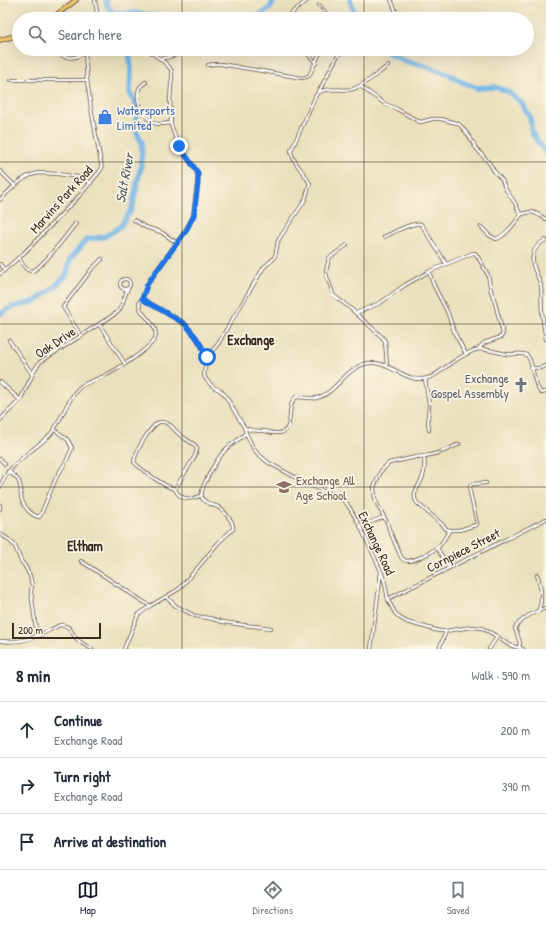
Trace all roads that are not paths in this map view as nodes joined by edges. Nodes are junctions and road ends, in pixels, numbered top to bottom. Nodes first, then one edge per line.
1 (76, 0) edge
2 (95, 0) edge
3 (308, 0) edge
4 (391, 0) edge
5 (319, 6) dead end
6 (61, 12) edge
7 (97, 12) edge
8 (293, 12) edge
9 (324, 12) edge
10 (396, 12) edge
11 (12, 37) edge
12 (0, 40) edge
13 (63, 56) edge
14 (78, 56) edge
15 (86, 56) edge
16 (156, 56) edge
17 (174, 56) edge
18 (310, 56) edge
19 (319, 56) edge
20 (338, 56) edge
21 (158, 58) junction
22 (316, 63) junction
23 (208, 65) dead end
24 (388, 66) dead end
25 (11, 80) dead end
26 (88, 80) junction
27 (146, 82) dead end
28 (360, 86) junction
29 (318, 93) junction
30 (170, 123) junction
31 (0, 171) edge
32 (91, 183) junction
33 (15, 186) junction
34 (0, 200) edge
35 (522, 214) junction
36 (546, 219) edge
37 (134, 220) dead end
38 (76, 223) dead end
39 (481, 226) dead end
40 (384, 237) dead end
41 (546, 240) edge
42 (177, 243) junction
43 (347, 245) dead end
44 (19, 258) junction
45 (102, 260) dead end
46 (0, 264) edge
47 (446, 264) junction
48 (5, 270) junction
49 (429, 272) junction
50 (0, 274) edge
51 (128, 288) junction
52 (124, 289) junction
53 (126, 293) junction
54 (142, 299) junction
55 (356, 313) junction
56 (100, 324) junction
57 (81, 336) junction
58 (546, 339) edge
59 (9, 340) dead end
60 (478, 349) junction
61 (466, 354) junction
62 (207, 357) junction
63 (125, 364) junction
64 (387, 366) junction
65 (546, 366) edge
66 (531, 368) junction
67 (33, 374) junction
68 (425, 379) junction
69 (0, 382) edge
70 (546, 392) edge
71 (20, 400) junction
72 (0, 420) edge
73 (244, 427) junction
74 (55, 430) junction
75 (429, 430) dead end
76 (246, 434) junction
77 (459, 444) dead end
78 (424, 456) junction
79 (0, 459) edge
80 (5, 464) dead end
81 (8, 471) junction
82 (486, 483) dead end
83 (0, 487) edge
84 (175, 489) junction
85 (202, 495) junction
86 (0, 505) edge
87 (0, 509) edge
88 (384, 516) junction
89 (546, 519) edge
90 (360, 526) junction
91 (450, 530) junction
92 (0, 534) edge
93 (437, 548) junction
94 (81, 561) dead end
95 (449, 568) junction
96 (381, 571) junction
97 (537, 575) dead end
98 (166, 597) junction
99 (388, 599) junction
100 (150, 606) junction
101 (546, 608) edge
102 (539, 610) junction
103 (271, 628) dead end
104 (446, 631) junction
105 (37, 636) junction
106 (497, 637) junction
107 (0, 641) edge
108 (515, 648) edge
109 (521, 648) edge
110 (92, 649) edge
111 (124, 649) edge
112 (371, 649) edge
113 (438, 649) edge
114 (489, 649) edge

1 - 6 main road
2 - 7 street
3 - 8 street
4 - 10 street
5 - 9 street
11 - 12 main road
13 - 14 street
15 - 26 street, Marvins Park Road
16 - 21 street
17 - 21 street
18 - 22 street
19 - 22 street
20 - 29 street
21 - 30 street
22 - 23 street
24 - 28 street
25 - 26 street
26 - 32 street, Marvins Park Road
27 - 30 street
28 - 29 street
28 - 35 street
29 - 62 street
30 - 42 street
31 - 33 street
32 - 33 street
32 - 44 street, Marvins Park Road
33 - 34 street
35 - 36 street
35 - 39 street
37 - 42 street
38 - 44 street
40 - 47 street
41 - 58 street
42 - 54 street
43 - 55 street
44 - 48 street, Marvins Park Road
45 - 57 street
46 - 48 street
47 - 49 street
47 - 60 street
48 - 50 street, Marvins Park Road
49 - 55 street
49 - 61 street
51 - 52 street
51 - 52 street
51 - 53 street, Oak Drive
52 - 53 street
53 - 56 street, Oak Drive
54 - 62 street
54 - 63 street
55 - 64 street
56 - 57 street, Oak Drive
56 - 63 street
57 - 67 street, Oak Drive
59 - 67 street
60 - 61 street
60 - 66 street
61 - 68 street
62 - 73 street, Exchange Road
63 - 74 street
64 - 68 street
64 - 73 street
65 - 66 street
66 - 70 street
67 - 71 street, Oak Drive
68 - 75 street
69 - 71 street
71 - 72 street, Oak Drive
73 - 76 street, Exchange Road
74 - 81 street
74 - 81 street
76 - 85 street
76 - 90 street, Exchange Road
77 - 78 street
78 - 88 street
78 - 91 street
79 - 80 street
81 - 83 street
82 - 91 street
84 - 84 street
84 - 85 street
85 - 98 street
86 - 87 street
88 - 90 street
88 - 93 street
89 - 95 street, Cornpiece Street
90 - 96 street, Exchange Road
91 - 93 street
92 - 105 street
93 - 95 street
94 - 100 street
95 - 99 street, Cornpiece Street
96 - 99 street, Exchange Road
96 - 112 street
97 - 102 street
98 - 100 street
98 - 103 street
99 - 104 street, Exchange Road
100 - 111 street
101 - 102 street
102 - 109 street
104 - 106 street, Exchange Road
104 - 113 street
105 - 107 street
105 - 110 street
106 - 108 street, Exchange Road
106 - 114 street
108 - 109 street, Exchange Road

